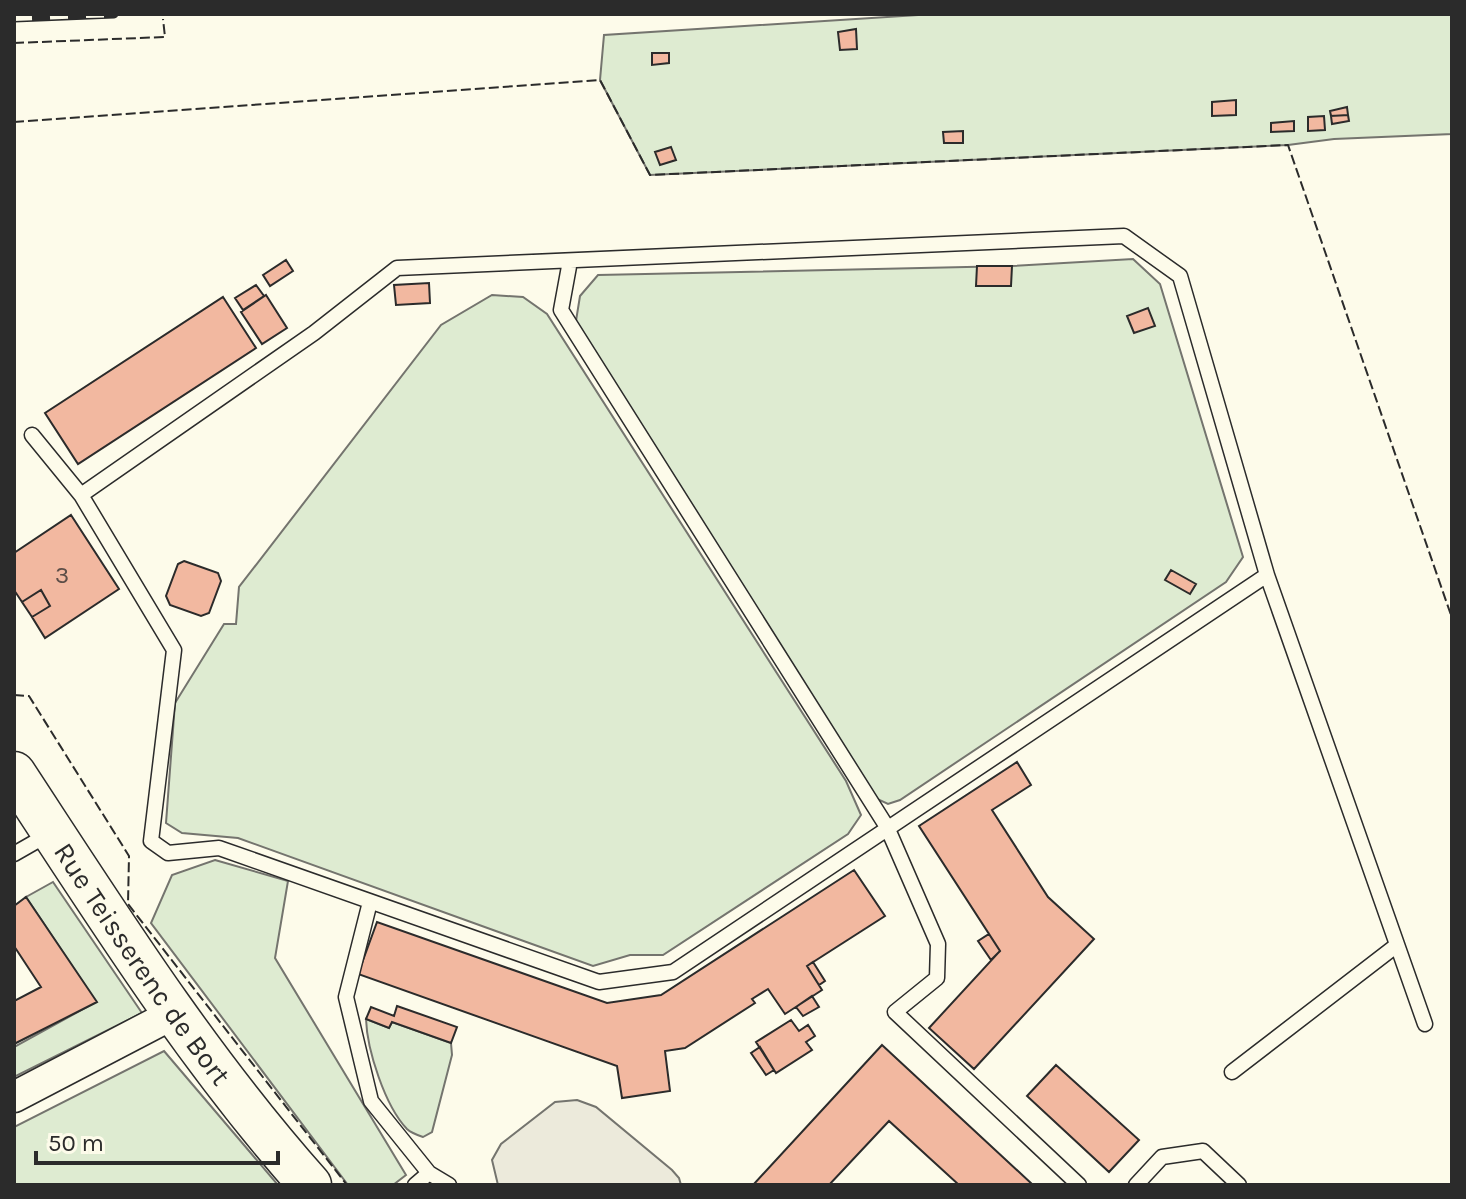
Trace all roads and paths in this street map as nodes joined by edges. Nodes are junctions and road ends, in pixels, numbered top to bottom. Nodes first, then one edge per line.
1 (570, 261) junction
2 (32, 435) dead end
3 (81, 495) junction
4 (1267, 575) junction
5 (14, 773) edge
6 (887, 827) junction
7 (53, 832) junction
8 (14, 854) edge
9 (370, 902) junction
10 (1397, 945) junction
11 (173, 1014) junction
12 (1425, 1024) dead end
13 (1232, 1072) dead end
14 (14, 1097) edge
15 (429, 1173) junction
16 (310, 1185) edge
17 (415, 1185) edge
18 (449, 1185) edge
19 (1079, 1185) edge
20 (1136, 1185) edge
21 (1239, 1185) edge

1 - 3 lane
1 - 4 lane
1 - 6 lane
2 - 3 lane
3 - 9 lane
4 - 6 lane
4 - 10 lane
5 - 7 street, Rue Teisserenc de Bort
6 - 9 lane
6 - 19 lane
7 - 8 lane
7 - 11 street, Rue Teisserenc de Bort
9 - 15 lane
10 - 12 lane
10 - 13 lane
11 - 14 street
11 - 16 street, Rue Teisserenc de Bort
15 - 17 lane
15 - 18 lane
20 - 21 lane

